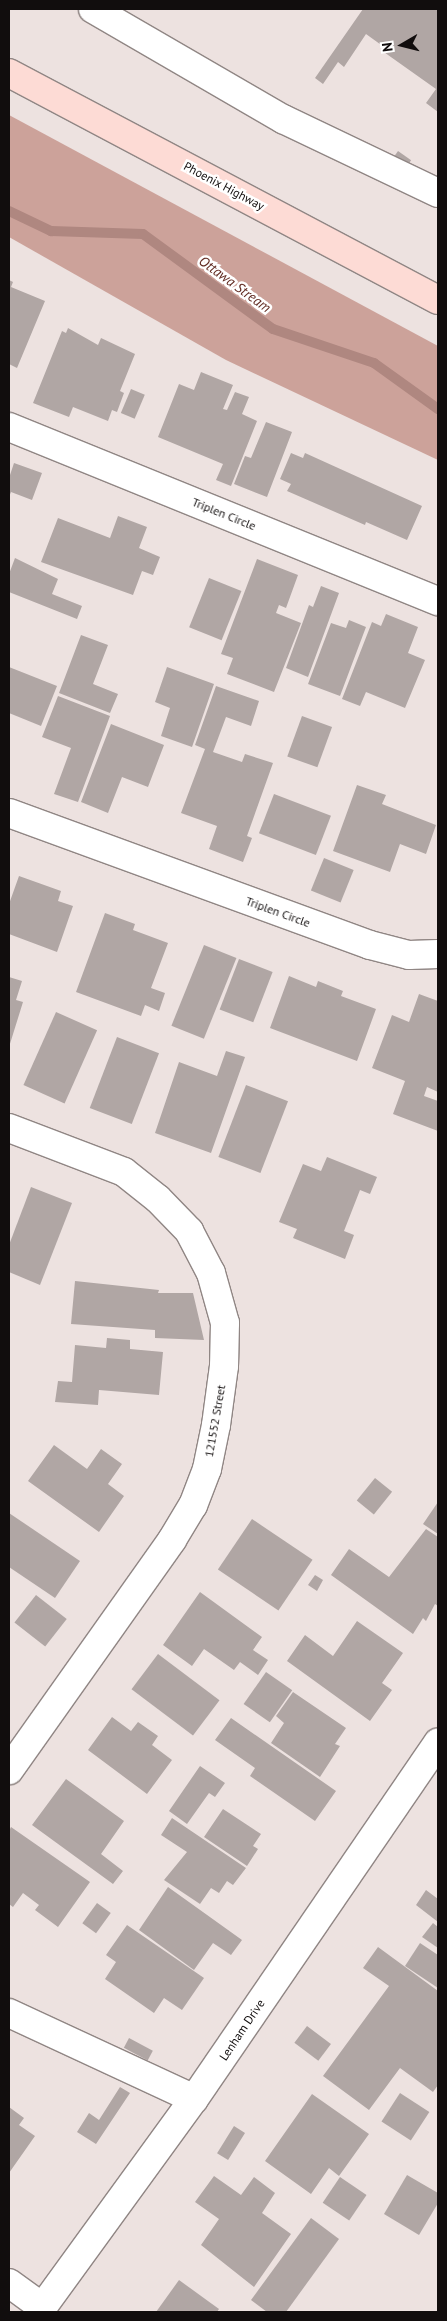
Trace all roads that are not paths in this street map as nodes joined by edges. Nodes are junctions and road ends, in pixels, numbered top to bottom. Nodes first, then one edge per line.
1 (93, 9) edge
2 (9, 73) edge
3 (438, 193) edge
4 (438, 300) edge
5 (9, 427) edge
6 (438, 601) edge
7 (9, 813) edge
8 (438, 954) edge
9 (9, 1128) edge
10 (438, 1743) edge
11 (9, 1770) edge
12 (9, 2013) edge
13 (194, 2100) junction
14 (9, 2283) edge
15 (40, 2310) edge

1 - 3 street
2 - 4 main road, Phoenix Highway
5 - 6 street, Triplen Circle
7 - 8 street, Triplen Circle
9 - 11 street, 121552 Street
10 - 13 street, Lenham Drive
12 - 13 street
13 - 15 street, Lenham Drive
14 - 15 street

